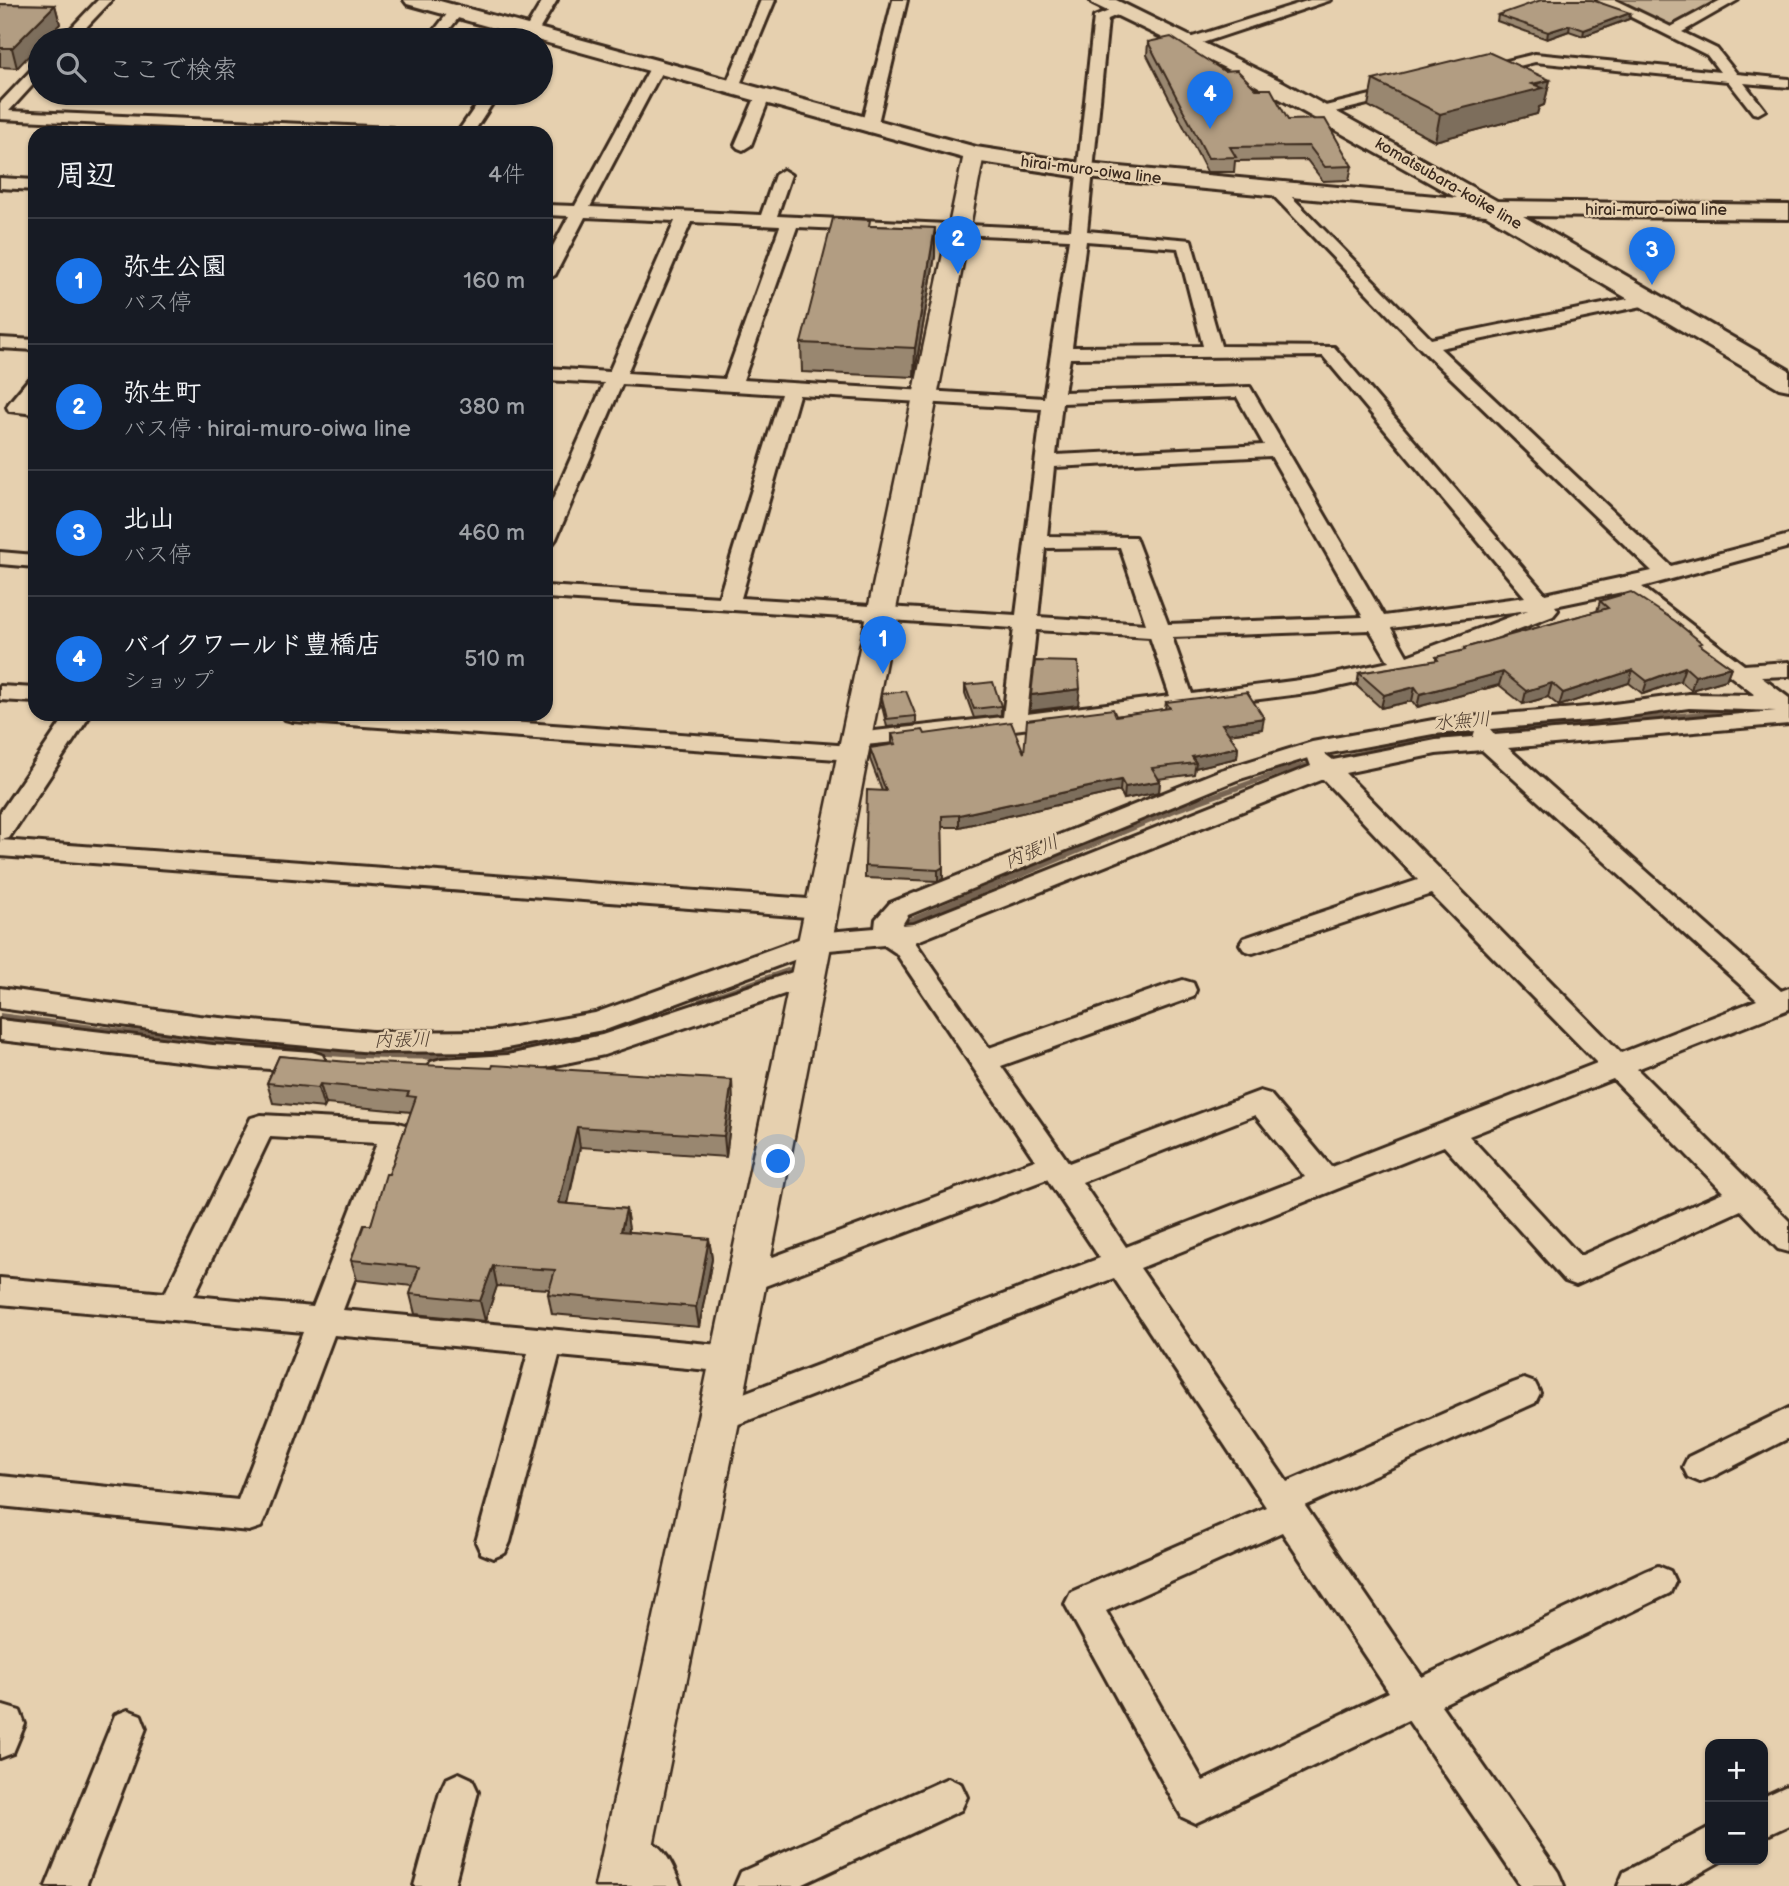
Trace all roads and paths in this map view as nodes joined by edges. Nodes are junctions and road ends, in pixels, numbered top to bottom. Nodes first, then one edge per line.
1 (105, 0) edge
2 (414, 0) edge
3 (550, 0) edge
4 (768, 0) edge
5 (900, 0) edge
6 (1100, 0) edge
7 (1324, 0) edge
8 (1605, 0) edge
9 (1731, 0) edge
10 (1122, 10) junction
11 (456, 12) junction
12 (78, 28) edge
13 (443, 28) edge
14 (504, 28) edge
15 (533, 28) edge
16 (1671, 33) junction
17 (553, 42) edge
18 (1191, 42) junction
19 (656, 69) junction
20 (1468, 75) edge
21 (1733, 77) junction
22 (28, 82) edge
23 (1789, 83) edge
24 (732, 87) junction
25 (1415, 88) edge
26 (763, 96) junction
27 (484, 105) edge
28 (1758, 110) dead end
29 (1322, 111) junction
30 (0, 113) edge
31 (255, 126) edge
32 (469, 126) edge
33 (869, 127) junction
34 (743, 145) dead end
35 (974, 154) junction
36 (1087, 171) junction
37 (783, 175) dead end
38 (0, 183) edge
39 (28, 185) edge
40 (1275, 189) junction
41 (1492, 208) junction
42 (553, 210) edge
43 (580, 212) junction
44 (1789, 212) edge
45 (685, 217) junction
46 (766, 221) junction
47 (789, 222) junction
48 (959, 229) junction
49 (1076, 236) junction
50 (553, 262) edge
51 (1652, 299) junction
52 (0, 343) edge
53 (28, 345) edge
54 (1427, 345) junction
55 (1213, 352) junction
56 (1062, 353) junction
57 (553, 374) edge
58 (615, 378) junction
59 (1789, 382) edge
60 (732, 385) junction
61 (792, 388) junction
62 (28, 392) edge
63 (924, 396) junction
64 (1052, 401) junction
65 (28, 408) edge
66 (1277, 450) junction
67 (1044, 462) junction
68 (553, 523) edge
69 (1789, 541) edge
70 (1034, 542) junction
71 (0, 558) edge
72 (28, 560) edge
73 (1668, 575) junction
74 (1626, 585) junction
75 (553, 592) edge
76 (728, 604) junction
77 (1544, 606) junction
78 (880, 614) junction
79 (1377, 623) junction
80 (1024, 624) junction
81 (1159, 631) junction
82 (1402, 666) junction
83 (1789, 669) edge
84 (1738, 672) junction
85 (0, 693) edge
86 (28, 695) edge
87 (1183, 700) junction
88 (1786, 708) edge
89 (74, 721) edge
90 (416, 721) edge
91 (1014, 723) junction
92 (1483, 733) junction
93 (854, 746) junction
94 (1319, 759) junction
95 (0, 832) edge
96 (0, 848) edge
97 (1436, 883) junction
98 (821, 909) junction
99 (888, 935) junction
100 (815, 942) junction
101 (1254, 944) dead end
102 (808, 976) junction
103 (1183, 990) dead end
104 (0, 998) edge
105 (1783, 1000) edge
106 (0, 1030) edge
107 (984, 1061) junction
108 (1616, 1066) junction
109 (379, 1068) edge
110 (421, 1070) edge
111 (1449, 1133) junction
112 (1059, 1170) junction
113 (1326, 1181) junction
114 (1745, 1195) junction
115 (1789, 1240) edge
116 (1122, 1262) junction
117 (746, 1280) junction
118 (0, 1291) edge
119 (174, 1306) junction
120 (322, 1323) junction
121 (547, 1343) junction
122 (730, 1359) junction
123 (1524, 1394) dead end
124 (719, 1417) junction
125 (1789, 1422) edge
126 (1700, 1467) dead end
127 (0, 1491) edge
128 (1286, 1506) junction
129 (494, 1542) dead end
130 (1658, 1582) dead end
131 (1414, 1698) junction
132 (0, 1723) edge
133 (128, 1728) dead end
134 (0, 1740) edge
135 (459, 1792) dead end
136 (948, 1797) dead end
137 (1789, 1804) edge
138 (1768, 1815) edge
139 (629, 1849) junction
140 (1705, 1849) edge
141 (66, 1886) edge
142 (434, 1886) edge
143 (620, 1886) edge
144 (661, 1886) edge
145 (755, 1886) edge
146 (1544, 1886) edge
147 (1638, 1886) edge

1 - 12 street
2 - 11 main road, hirai-muro-oiwa line
3 - 15 street
4 - 24 street
5 - 33 street
6 - 10 main road, komatsubara-koike line
7 - 18 street
8 - 16 street
9 - 16 street
10 - 18 main road, komatsubara-koike line
10 - 36 street
11 - 13 street
11 - 14 main road, hirai-muro-oiwa line
16 - 21 street
17 - 19 main road, hirai-muro-oiwa line
18 - 29 main road, komatsubara-koike line
19 - 24 main road, hirai-muro-oiwa line
19 - 43 street
20 - 21 street
21 - 23 street
21 - 28 street
22 - 30 street
24 - 26 main road, hirai-muro-oiwa line
25 - 29 street
26 - 33 main road, hirai-muro-oiwa line
26 - 34 street
27 - 32 street
29 - 41 main road, komatsubara-koike line
30 - 31 street
33 - 35 main road, hirai-muro-oiwa line
35 - 36 main road, hirai-muro-oiwa line
35 - 48 street
36 - 40 main road, hirai-muro-oiwa line
36 - 49 street
37 - 46 street
38 - 39 street
40 - 41 main road, hirai-muro-oiwa line
40 - 54 street
41 - 44 main road, hirai-muro-oiwa line
41 - 51 main road, komatsubara-koike line
42 - 43 street
43 - 45 street
43 - 50 street
45 - 46 street
45 - 58 street
46 - 47 street
47 - 48 street
47 - 60 street
48 - 49 street
48 - 63 street
49 - 55 street
49 - 56 street
51 - 54 street
51 - 59 main road, komatsubara-koike line
52 - 53 street
54 - 73 street
55 - 56 street
55 - 77 street
56 - 64 street
57 - 58 street
58 - 60 street
58 - 68 street
60 - 61 street
61 - 63 street
61 - 76 street
62 - 65 street
63 - 64 street
63 - 78 street
64 - 66 street
64 - 67 street
66 - 67 street
66 - 79 street
67 - 70 street
69 - 73 street
70 - 80 street
70 - 81 street
71 - 72 street
73 - 74 street
74 - 77 street
74 - 84 street
75 - 76 street
76 - 78 street
77 - 79 street
77 - 82 street
78 - 80 street
78 - 93 street
79 - 81 street
79 - 82 street
80 - 81 street
80 - 91 street
81 - 87 street
82 - 87 street
83 - 84 street
84 - 88 street
85 - 86 street
87 - 91 street
88 - 92 street
89 - 95 street
90 - 93 street
91 - 93 street
92 - 94 street
92 - 105 street
93 - 98 street
94 - 97 street
94 - 99 street
96 - 98 street
97 - 101 street
97 - 108 street
98 - 100 street
99 - 100 street
99 - 107 street
100 - 102 street
100 - 104 street
102 - 110 street
102 - 117 street
103 - 107 street
105 - 108 street
106 - 109 street
107 - 112 street
108 - 111 street
108 - 114 street
111 - 113 street
111 - 114 street
112 - 113 street
112 - 116 street
112 - 117 street
113 - 116 street
114 - 115 street
116 - 124 street
116 - 128 street
117 - 122 street
118 - 119 street
119 - 120 street
119 - 120 street
120 - 121 street
120 - 127 street
121 - 122 street
121 - 129 street
122 - 124 street
123 - 128 street
124 - 139 street
125 - 126 street
128 - 131 street
128 - 131 street
130 - 131 street
131 - 146 street
132 - 134 street
133 - 141 street
135 - 142 street
136 - 145 street
137 - 138 street
139 - 143 street
139 - 144 street
140 - 147 street

